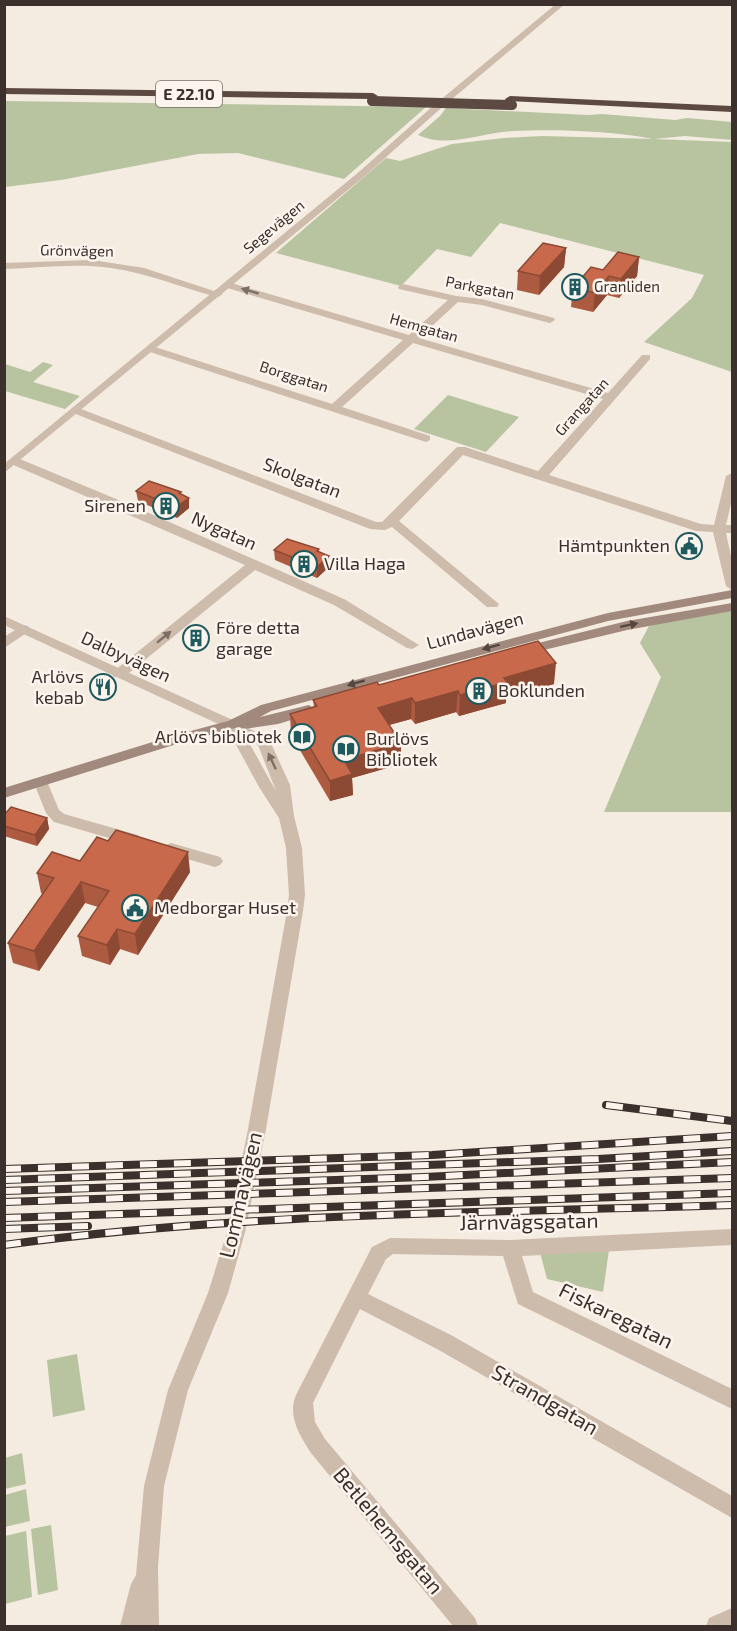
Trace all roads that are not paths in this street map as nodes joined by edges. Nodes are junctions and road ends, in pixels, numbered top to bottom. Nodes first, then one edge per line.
1 (561, 4) edge
2 (4, 91) edge
3 (4, 96) edge
4 (372, 99) junction
5 (511, 102) junction
6 (732, 109) edge
7 (732, 115) edge
8 (4, 266) edge
9 (228, 285) junction
10 (403, 287) dead end
11 (218, 294) junction
12 (456, 299) junction
13 (550, 320) dead end
14 (411, 340) junction
15 (151, 349) junction
16 (646, 357) dead end
17 (611, 398) junction
18 (334, 408) junction
19 (77, 411) junction
20 (426, 438) dead end
21 (10, 466) edge
22 (732, 476) edge
23 (540, 477) junction
24 (392, 520) junction
25 (726, 529) edge
26 (254, 564) junction
27 (732, 586) edge
28 (732, 594) edge
29 (492, 604) dead end
30 (732, 607) edge
31 (4, 620) edge
32 (23, 629) junction
33 (4, 644) edge
34 (412, 645) dead end
35 (119, 674) junction
36 (232, 725) junction
37 (41, 783) junction
38 (4, 793) edge
39 (215, 861) dead end
40 (732, 1237) edge
41 (510, 1248) junction
42 (356, 1297) junction
43 (732, 1400) edge
44 (309, 1434) joint
45 (732, 1507) edge
46 (147, 1567) junction
47 (732, 1619) edge
48 (131, 1626) edge
49 (148, 1626) edge
50 (467, 1626) edge
51 (717, 1626) edge

1 - 9 street, Segevägen
2 - 4 highway, E 22.10
3 - 4 highway, E 22.10
4 - 5 highway, E 22.10, bridge
5 - 6 highway, E 22.10
5 - 7 highway, E 22.10
8 - 11 street, Grönvägen
9 - 11 street, Segevägen
14 -> 9 street, Hemgatan
10 - 12 street, Parkgatan
11 - 15 street, Segevägen
12 - 13 street, Parkgatan
12 - 14 street
14 - 17 street, Hemgatan
14 - 18 street
15 - 18 street, Borggatan
15 - 19 street, Segevägen
16 - 17 street, Grangatan
17 - 23 street, Grangatan
18 - 20 street, Borggatan
19 - 21 street, Segevägen
19 - 24 street, Skolgatan
21 - 26 street, Nygatan
22 - 25 street
23 - 24 street
23 - 25 street
24 - 29 street
25 - 27 street
26 - 34 street, Nygatan
35 -> 26 street
28 -> 36 main road, Lundavägen
36 -> 30 main road, Lundavägen
31 - 32 street, Dalbyvägen
32 - 33 street
32 - 35 street, Dalbyvägen
35 - 36 street, Dalbyvägen
36 - 37 main road, Lundavägen
36 - 46 street, Lommavägen
37 - 38 main road, Lundavägen
37 - 39 street
40 - 41 street, Järnvägsgatan
41 - 42 street, Järnvägsgatan
41 - 43 street, Fiskaregatan
42 - 44 street, Järnvägsgatan
42 - 45 street, Strandgatan
44 - 50 street, Betlehemsgatan
46 - 48 street, Lommavägen
46 - 49 street, Lommavägen
47 - 51 street

